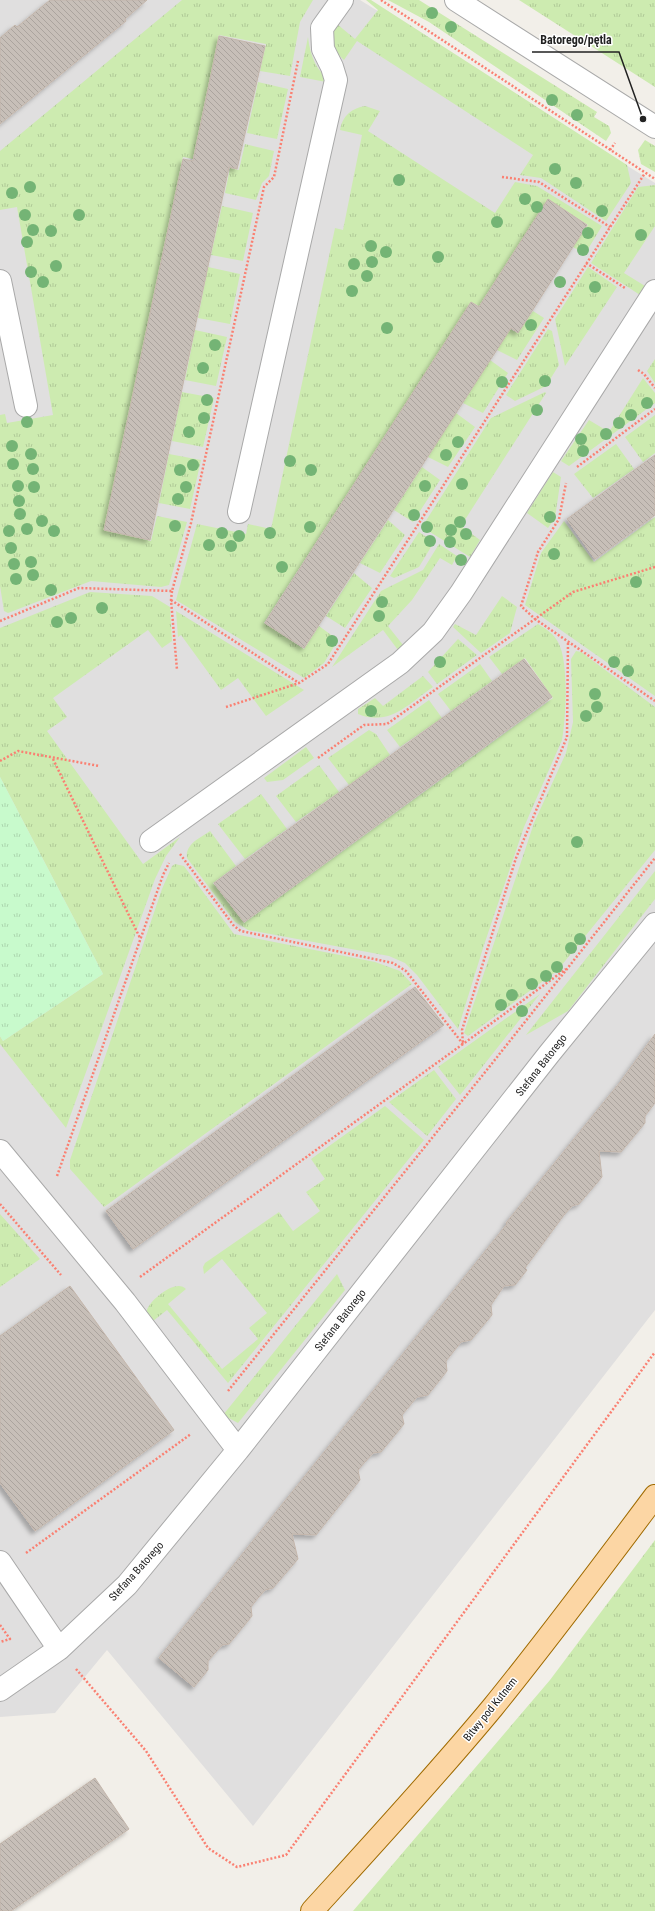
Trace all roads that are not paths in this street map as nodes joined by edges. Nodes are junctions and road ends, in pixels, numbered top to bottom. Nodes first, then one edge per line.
1 (342, 0) edge
2 (456, 0) edge
3 (655, 127) edge
4 (0, 281) edge
5 (651, 297) edge
6 (26, 406) dead end
7 (239, 512) dead end
8 (152, 841) dead end
9 (655, 924) edge
10 (0, 1151) edge
11 (238, 1450) junction
12 (655, 1496) edge
13 (2, 1565) edge
14 (59, 1649) junction
15 (0, 1690) edge
16 (312, 1911) edge

1 - 7 street
2 - 3 street
4 - 6 street
5 - 8 street
9 - 11 street, Stefana Batorego
10 - 11 street
11 - 14 street, Stefana Batorego
12 - 16 main road, Bitwy pod Kutnem
13 - 14 street
14 - 15 street, Stefana Batorego

